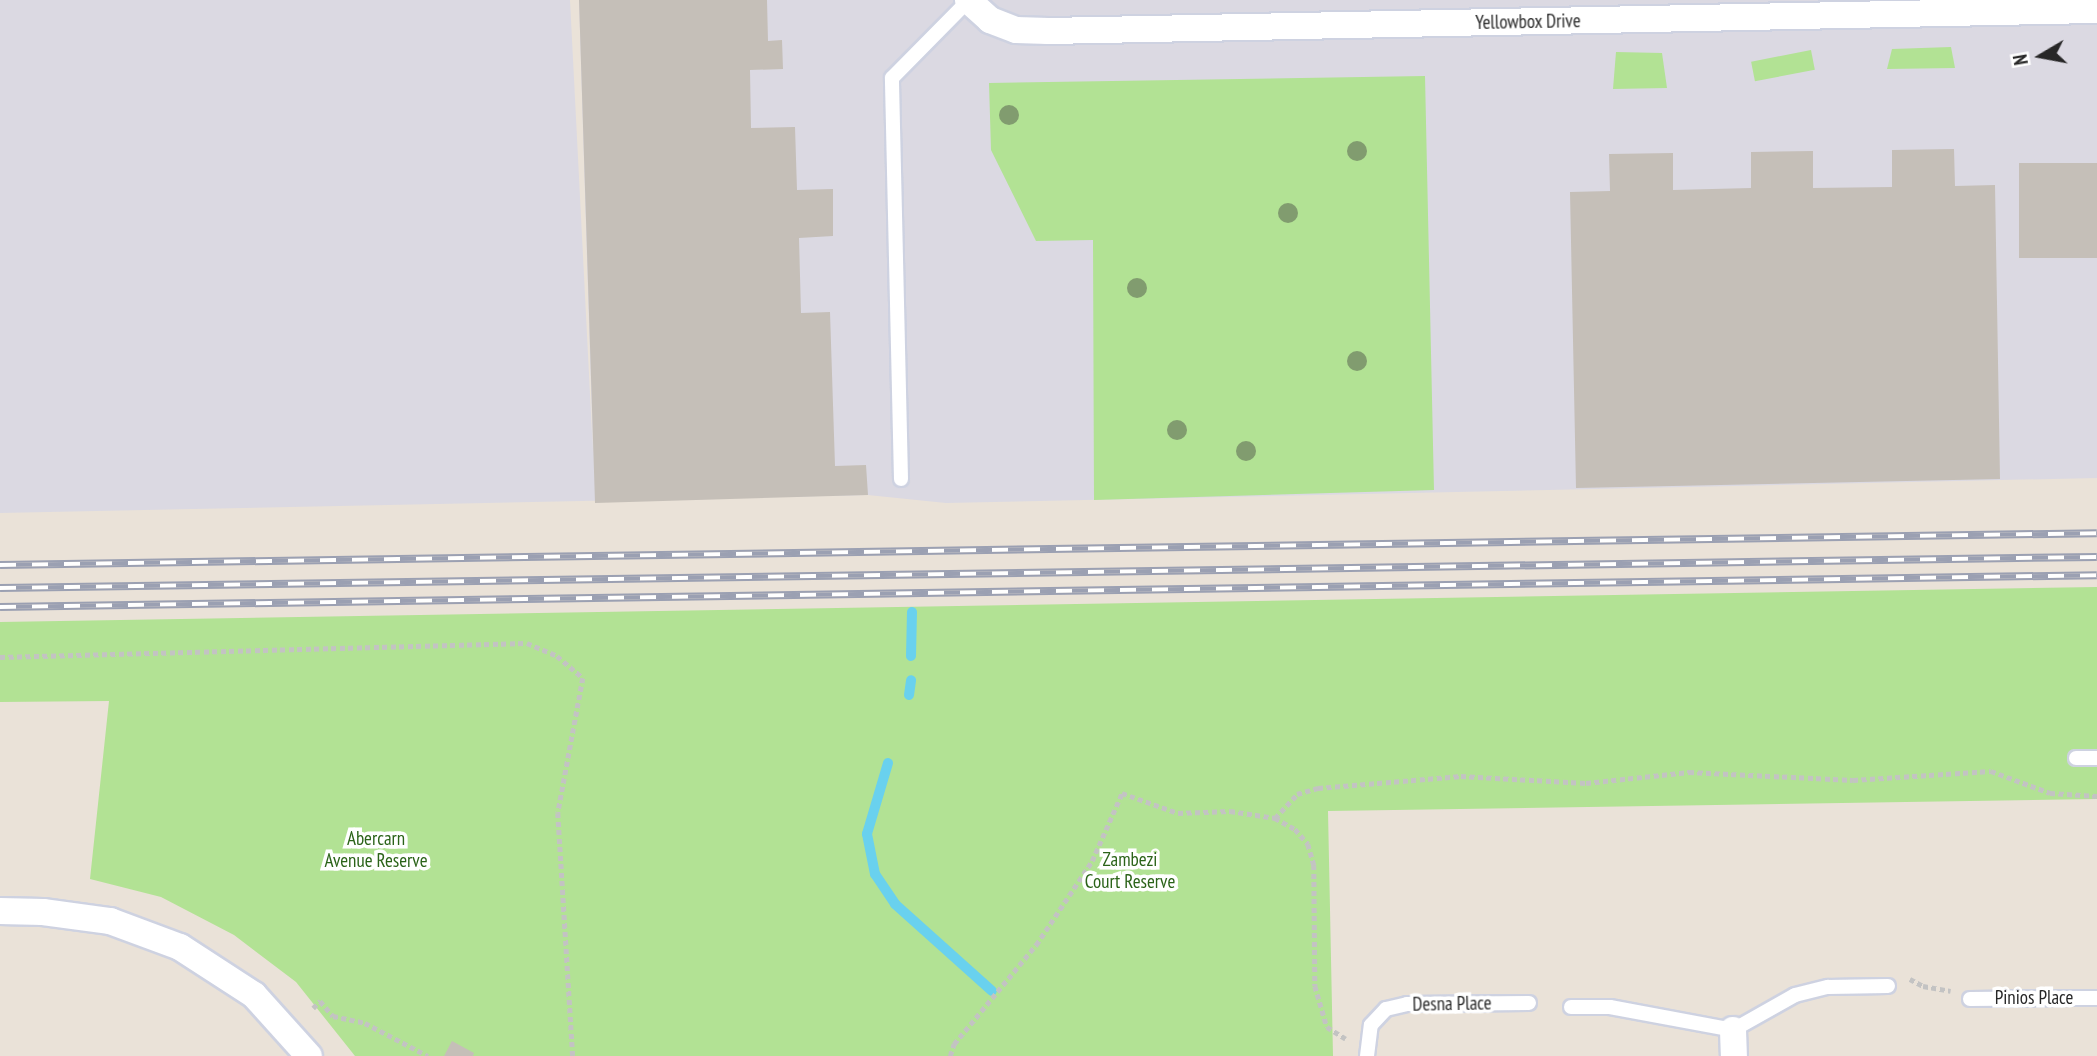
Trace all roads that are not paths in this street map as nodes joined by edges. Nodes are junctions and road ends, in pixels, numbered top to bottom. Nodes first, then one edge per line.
1 (968, 0) edge
2 (2022, 6) edge
3 (2097, 10) edge
4 (901, 479) dead end
5 (2076, 758) dead end
6 (2097, 758) edge
7 (0, 911) edge
8 (1888, 986) road end
9 (2097, 998) edge
10 (1970, 999) road end
11 (1529, 1003) dead end
12 (1571, 1007) dead end
13 (1733, 1043) edge
14 (1367, 1049) edge
15 (309, 1056) edge

1 - 2 street, Yellowbox Drive
1 - 4 lane
2 - 3 street, Yellowbox Drive
5 - 6 lane
7 - 15 street
8 - 13 lane
9 - 10 lane, Pinios Place
11 - 14 lane, Desna Place
12 - 13 lane

